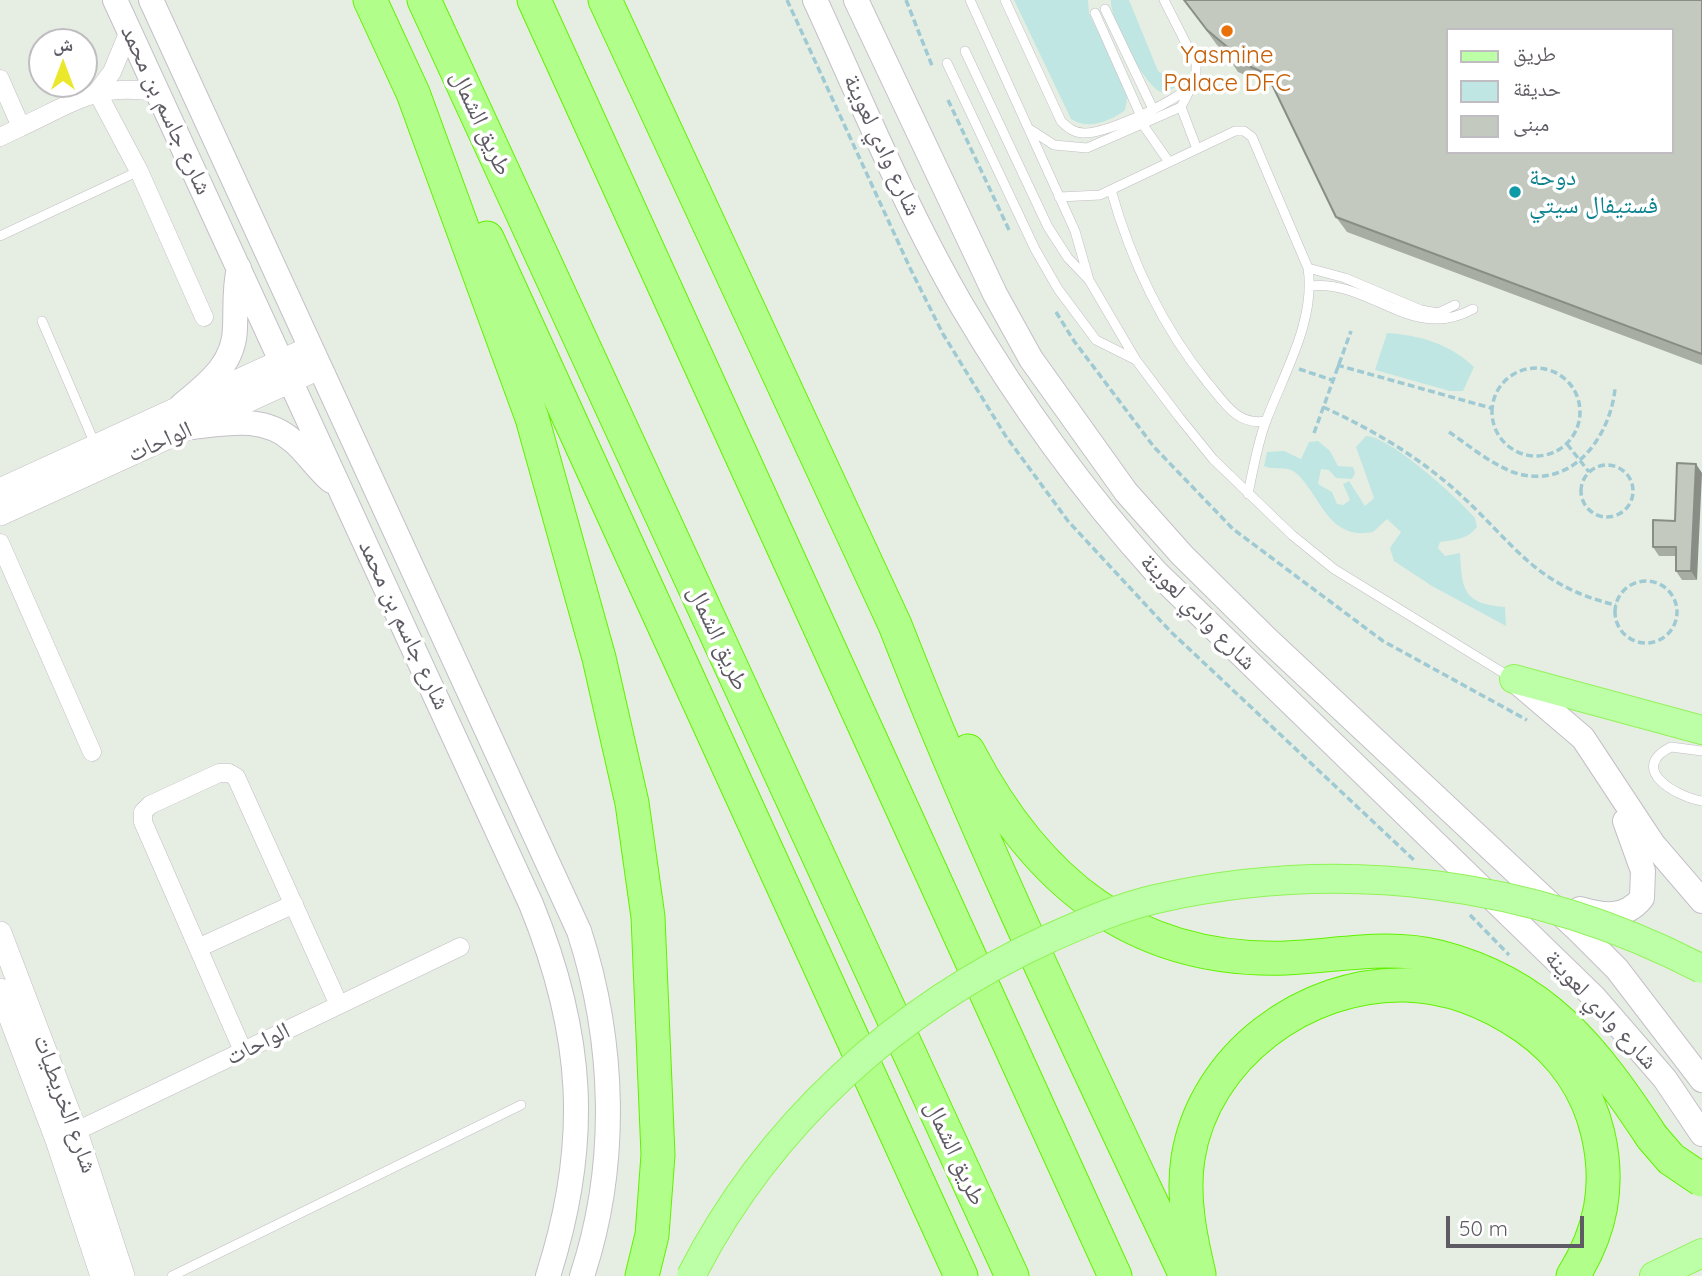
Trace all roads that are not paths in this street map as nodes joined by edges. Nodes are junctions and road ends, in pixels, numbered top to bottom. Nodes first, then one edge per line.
1 (115, 0) edge
2 (152, 0) edge
3 (370, 0) edge
4 (424, 0) edge
5 (534, 0) edge
6 (605, 0) edge
7 (815, 0) edge
8 (856, 0) edge
9 (1005, 0) edge
10 (1164, 0) edge
11 (974, 3) edge
12 (1105, 9) dead end
13 (1095, 13) dead end
14 (129, 31) junction
15 (965, 51) dead end
16 (947, 63) dead end
17 (0, 79) edge
18 (1192, 86) junction
19 (98, 91) edge
20 (98, 92) edge
21 (159, 93) junction
22 (413, 93) junction
23 (98, 94) edge
24 (84, 98) edge
25 (1181, 107) junction
26 (1153, 109) junction
27 (1138, 115) junction
28 (1145, 125) junction
29 (1028, 126) junction
30 (21, 127) junction
31 (0, 136) edge
32 (1197, 149) junction
33 (1170, 162) junction
34 (139, 171) junction
35 (1111, 190) junction
36 (1059, 197) junction
37 (0, 236) edge
38 (239, 268) junction
39 (1308, 268) junction
40 (1089, 280) junction
41 (1310, 286) junction
42 (1454, 305) dead end
43 (1473, 309) dead end
44 (204, 317) dead end
45 (42, 321) dead end
46 (314, 358) junction
47 (1136, 360) junction
48 (287, 370) junction
49 (182, 405) junction
50 (1266, 421) junction
51 (193, 427) junction
52 (96, 446) junction
53 (0, 490) edge
54 (342, 490) junction
55 (1248, 495) junction
56 (0, 514) edge
57 (0, 543) edge
58 (895, 625) junction
59 (1514, 679) junction
60 (1562, 680) dead end
61 (1702, 730) edge
62 (1702, 751) edge
63 (92, 752) dead end
64 (1613, 788) junction
65 (1702, 801) edge
66 (1539, 893) junction
67 (1702, 901) edge
68 (294, 904) junction
69 (0, 933) edge
70 (460, 947) dead end
71 (198, 948) junction
72 (1702, 969) edge
73 (0, 990) edge
74 (339, 1005) junction
75 (243, 1051) junction
76 (1702, 1080) edge
77 (656, 1083) junction
78 (521, 1105) dead end
79 (1702, 1134) edge
80 (66, 1136) junction
81 (1702, 1180) edge
82 (1702, 1253) edge
83 (102, 1276) edge
84 (123, 1276) edge
85 (172, 1276) edge
86 (548, 1276) edge
87 (582, 1276) edge
88 (620, 1276) edge
89 (642, 1276) edge
90 (691, 1276) edge
91 (961, 1276) edge
92 (1012, 1276) edge
93 (1115, 1276) edge
94 (1186, 1276) edge
95 (1200, 1276) edge
96 (1573, 1276) edge
97 (1654, 1276) edge

1 - 14 main road, شارع جاسم بن محمد
2 - 46 main road, شارع جاسم بن محمد
3 - 22 highway
4 - 92 highway, طريق الشمال
5 - 93 highway
6 - 58 highway
7 - 79 main road, شارع وادي لعوينة
8 - 66 main road, شارع وادي لعوينة
9 - 27 lane
10 - 18 lane
11 - 29 lane
12 - 26 lane
13 - 27 lane
14 - 19 street
14 - 21 main road, شارع جاسم بن محمد
15 - 40 lane
16 - 47 lane
17 - 30 street
18 - 25 lane
18 - 26 lane
20 - 21 street
21 - 38 main road, شارع جاسم بن محمد
22 - 77 highway
22 - 91 highway
23 - 34 street
24 - 30 street
25 - 28 lane
25 - 32 lane
26 - 27 lane
27 - 28 lane
28 - 29 lane
28 - 33 lane
29 - 36 lane
30 - 31 street
32 - 33 lane
32 - 39 lane
33 - 35 lane
34 - 37 lane
34 - 44 street
35 - 36 lane
35 - 50 lane
36 - 40 lane
38 - 48 main road, شارع جاسم بن محمد
38 - 49 main road
39 - 41 lane
39 - 42 lane
40 - 47 lane
41 - 43 lane
41 - 50 lane
45 - 52 lane
46 - 48 street, الواحات
46 - 87 main road, شارع جاسم بن محمد
47 - 55 lane
48 - 49 street, الواحات
48 - 51 street, الواحات
48 - 54 main road, شارع جاسم بن محمد
49 - 52 street, الواحات
50 - 55 lane
51 - 54 main road
51 - 56 street, الواحات
52 - 53 street, الواحات
54 - 86 main road, شارع جاسم بن محمد
55 - 59 lane
57 - 63 street
58 - 81 highway, bridge
58 - 94 highway
59 - 60 lane
59 - 61 main road
59 - 64 main road
62 - 65 lane
64 - 66 main road
64 - 67 main road
66 - 76 main road, شارع وادي لعوينة
68 - 71 street
68 - 71 street
68 - 74 street
69 - 80 street, شارع الخريطيات
70 - 74 street, الواحات
71 - 75 street
72 - 90 main road, bridge
73 - 80 street, شارع الخريطيات
74 - 75 street, الواحات
75 - 80 street, الواحات
77 - 88 highway
77 - 89 highway
78 - 85 lane
80 - 83 street, شارع الخريطيات
80 - 84 street, شارع الخريطيات
82 - 97 main road
95 - 96 highway

